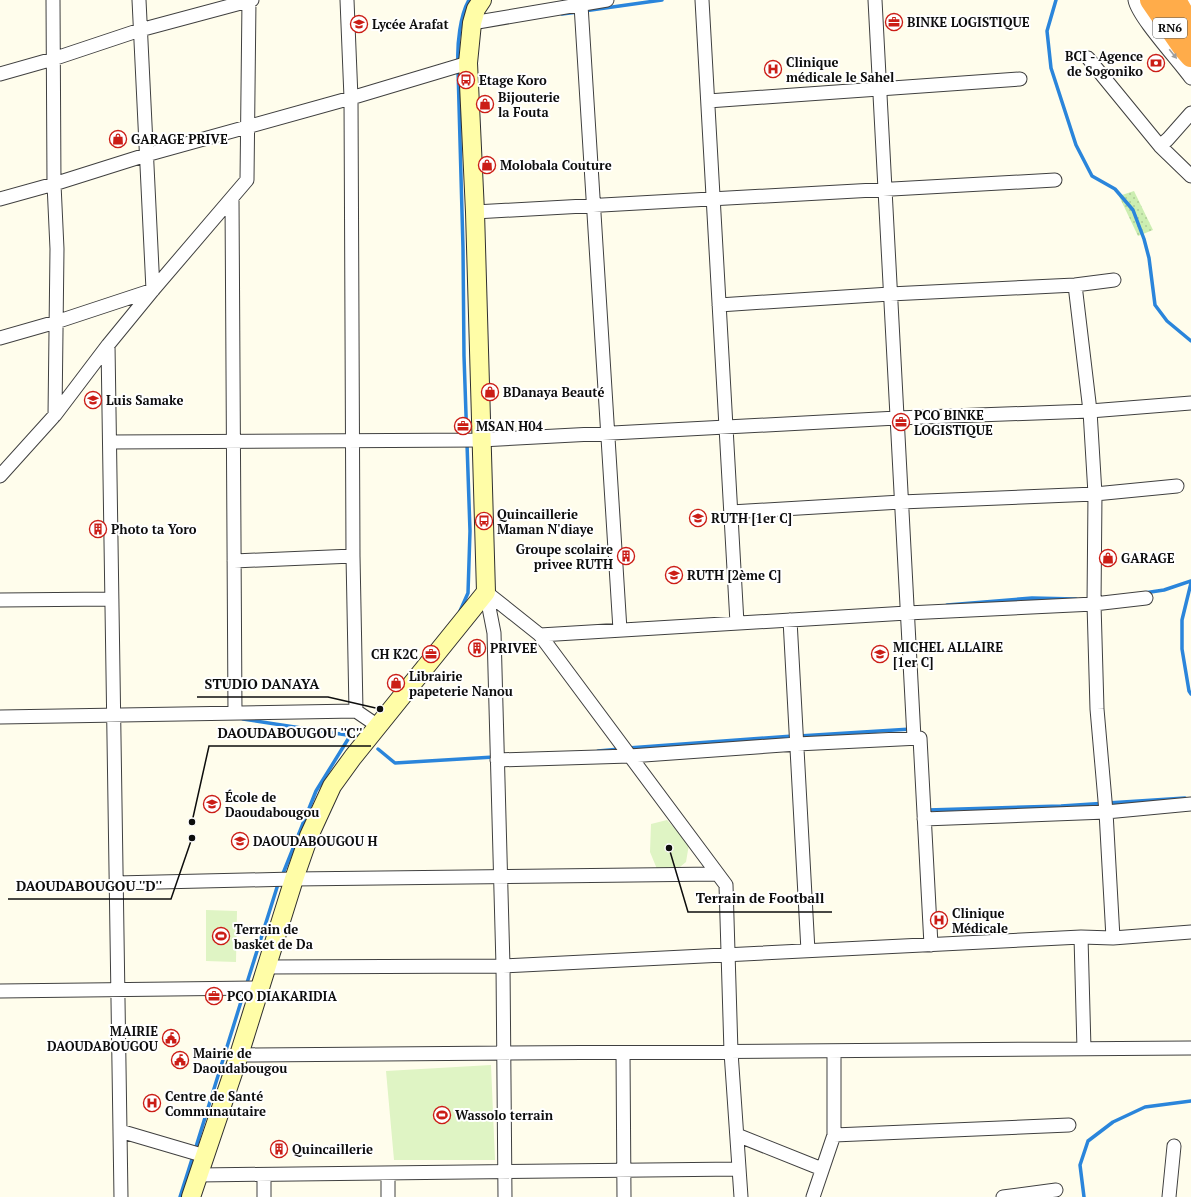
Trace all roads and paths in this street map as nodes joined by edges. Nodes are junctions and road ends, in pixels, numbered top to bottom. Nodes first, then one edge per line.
1 (53, 0) edge
2 (139, 0) edge
3 (250, 0) edge
4 (347, 0) edge
5 (482, 0) edge
6 (607, 0) edge
7 (702, 0) edge
8 (875, 0) edge
9 (1135, 0) edge
10 (1151, 0) edge
11 (1176, 0) edge
12 (581, 5) junction
13 (472, 23) junction
14 (1191, 28) edge
15 (140, 30) junction
16 (1191, 56) edge
17 (1088, 58) dead end
18 (53, 59) junction
19 (468, 63) junction
20 (0, 74) edge
21 (1020, 78) dead end
22 (1191, 78) edge
23 (880, 88) junction
24 (351, 98) junction
25 (708, 101) junction
26 (1191, 113) edge
27 (248, 127) junction
28 (1160, 146) junction
29 (146, 155) junction
30 (1191, 176) edge
31 (1055, 180) dead end
32 (54, 184) junction
33 (885, 190) junction
34 (232, 198) junction
35 (0, 199) edge
36 (713, 200) junction
37 (593, 207) junction
38 (475, 212) junction
39 (1114, 280) dead end
40 (1074, 285) junction
41 (153, 290) junction
42 (890, 294) junction
43 (719, 305) junction
44 (56, 322) junction
45 (0, 338) edge
46 (108, 345) junction
47 (1191, 403) edge
48 (1090, 411) junction
49 (55, 415) junction
50 (897, 418) junction
51 (726, 428) junction
52 (608, 434) junction
53 (481, 440) junction
54 (352, 441) junction
55 (110, 442) junction
56 (234, 442) junction
57 (0, 476) edge
58 (1177, 486) dead end
59 (1095, 494) junction
60 (901, 502) junction
61 (731, 512) junction
62 (353, 556) junction
63 (234, 561) junction
64 (486, 592) junction
65 (1146, 598) dead end
66 (112, 599) junction
67 (0, 600) edge
68 (1094, 604) junction
69 (907, 613) junction
70 (790, 620) junction
71 (737, 623) junction
72 (620, 630) junction
73 (540, 635) junction
74 (356, 711) junction
75 (235, 713) junction
76 (114, 715) junction
77 (0, 717) edge
78 (378, 726) junction
79 (914, 738) junction
80 (797, 744) junction
81 (630, 756) junction
82 (497, 760) junction
83 (1191, 804) edge
84 (1106, 812) junction
85 (924, 819) junction
86 (717, 874) junction
87 (501, 877) junction
88 (294, 879) junction
89 (116, 883) junction
90 (1191, 932) edge
91 (1081, 937) junction
92 (1114, 938) junction
93 (931, 945) junction
94 (808, 951) junction
95 (728, 955) junction
96 (503, 966) junction
97 (267, 967) junction
98 (261, 988) junction
99 (118, 990) junction
100 (0, 991) edge
101 (1190, 1048) edge
102 (1084, 1049) junction
103 (834, 1051) junction
104 (731, 1052) junction
105 (623, 1053) junction
106 (504, 1054) junction
107 (239, 1055) junction
108 (1069, 1125) dead end
109 (120, 1131) junction
110 (737, 1135) junction
111 (834, 1135) junction
112 (1174, 1146) dead end
113 (205, 1156) junction
114 (739, 1169) junction
115 (822, 1169) junction
116 (624, 1170) junction
117 (505, 1172) junction
118 (388, 1173) junction
119 (198, 1175) junction
120 (264, 1175) junction
121 (1056, 1190) dead end
122 (121, 1197) edge
123 (191, 1197) edge
124 (264, 1197) edge
125 (388, 1197) edge
126 (505, 1197) edge
127 (624, 1197) edge
128 (741, 1197) edge
129 (813, 1197) edge
130 (1003, 1197) edge
131 (1169, 1197) edge

1 - 18 street
2 - 15 street
3 - 15 street
3 - 27 street
4 - 24 street
5 - 13 street
6 - 12 street
7 - 25 street
8 - 23 street
9 -> 22 street
10 - 16 highway, RN6
11 - 14 highway, RN6
12 - 13 street
12 - 37 street
13 - 19 street
15 - 18 street
15 - 29 street
17 - 28 street
18 - 20 street
18 - 32 street
19 - 24 street
19 - 38 street
21 - 23 street
23 - 25 street
23 - 33 street
24 - 27 street
24 - 54 street
25 - 36 street
26 - 28 street
27 - 29 street
27 - 34 street
28 - 30 street
29 - 32 street
29 - 41 street
31 - 33 street
32 - 35 street
32 - 44 street
33 - 36 street
33 - 42 street
34 - 41 street
34 - 56 street
36 - 37 street
36 - 43 street
37 - 38 street
37 - 52 street
38 - 53 street
39 - 40 street
40 - 42 street
40 - 48 street
41 - 44 street
41 - 46 street
42 - 43 street
42 - 50 street
43 - 51 street
44 - 45 street
44 - 49 street
46 - 49 street
46 - 55 street
47 - 48 street
48 - 50 street
48 - 59 street
49 - 57 street
50 - 51 street
50 - 60 street
51 - 52 street
51 - 61 street
52 - 53 street
52 - 72 street
53 - 54 street
53 - 64 street
54 - 56 street
54 - 62 street
55 - 56 street
55 - 66 street
56 - 63 street
58 - 59 street
59 - 60 street
59 - 68 street
60 - 61 street
60 - 69 street
61 - 71 street
62 - 63 street
62 - 74 street
63 - 75 street
64 - 73 street
64 - 78 street
64 - 82 street
65 - 68 street
66 - 67 street
66 - 76 street
68 - 69 street
68 - 84 street
69 - 70 street
69 - 79 street
70 - 71 street
70 - 80 street
71 - 72 street
72 - 73 street
73 - 81 street
74 - 75 street
74 - 78 street
75 - 76 street
76 - 77 street
76 - 89 street
78 - 88 street
79 - 80 street
79 - 85 street
80 - 81 street
80 - 94 street
81 - 82 street
81 - 86 street
82 - 87 street
83 - 84 street
84 - 85 street
84 - 92 street
85 - 93 street
86 - 87 street
86 - 95 street
87 - 88 street
87 - 96 street
88 - 89 street
88 - 97 street
89 - 99 street
90 - 92 street
91 - 92 street
91 - 93 street
91 - 102 street
93 - 94 street
94 - 95 street
95 - 96 street
95 - 104 street
96 - 97 street
96 - 106 street
97 - 98 street
98 - 99 street
98 - 107 street
99 - 100 street
99 - 109 street
101 - 102 street
102 - 103 street
103 - 104 street
103 - 111 street
104 - 105 street
104 - 110 street
105 - 106 street
105 - 116 street
106 - 107 street
106 - 117 street
107 - 113 street
108 - 111 street
109 - 113 street
109 - 122 street
110 - 114 street
110 - 115 street
111 - 115 street
112 - 131 street
113 - 119 street
114 - 116 street
114 - 128 street
115 - 129 street
116 - 117 street
116 - 127 street
117 - 118 street
117 - 126 street
118 - 120 street
118 - 125 street
119 - 120 street
119 - 123 street
120 - 124 street
121 - 130 street

